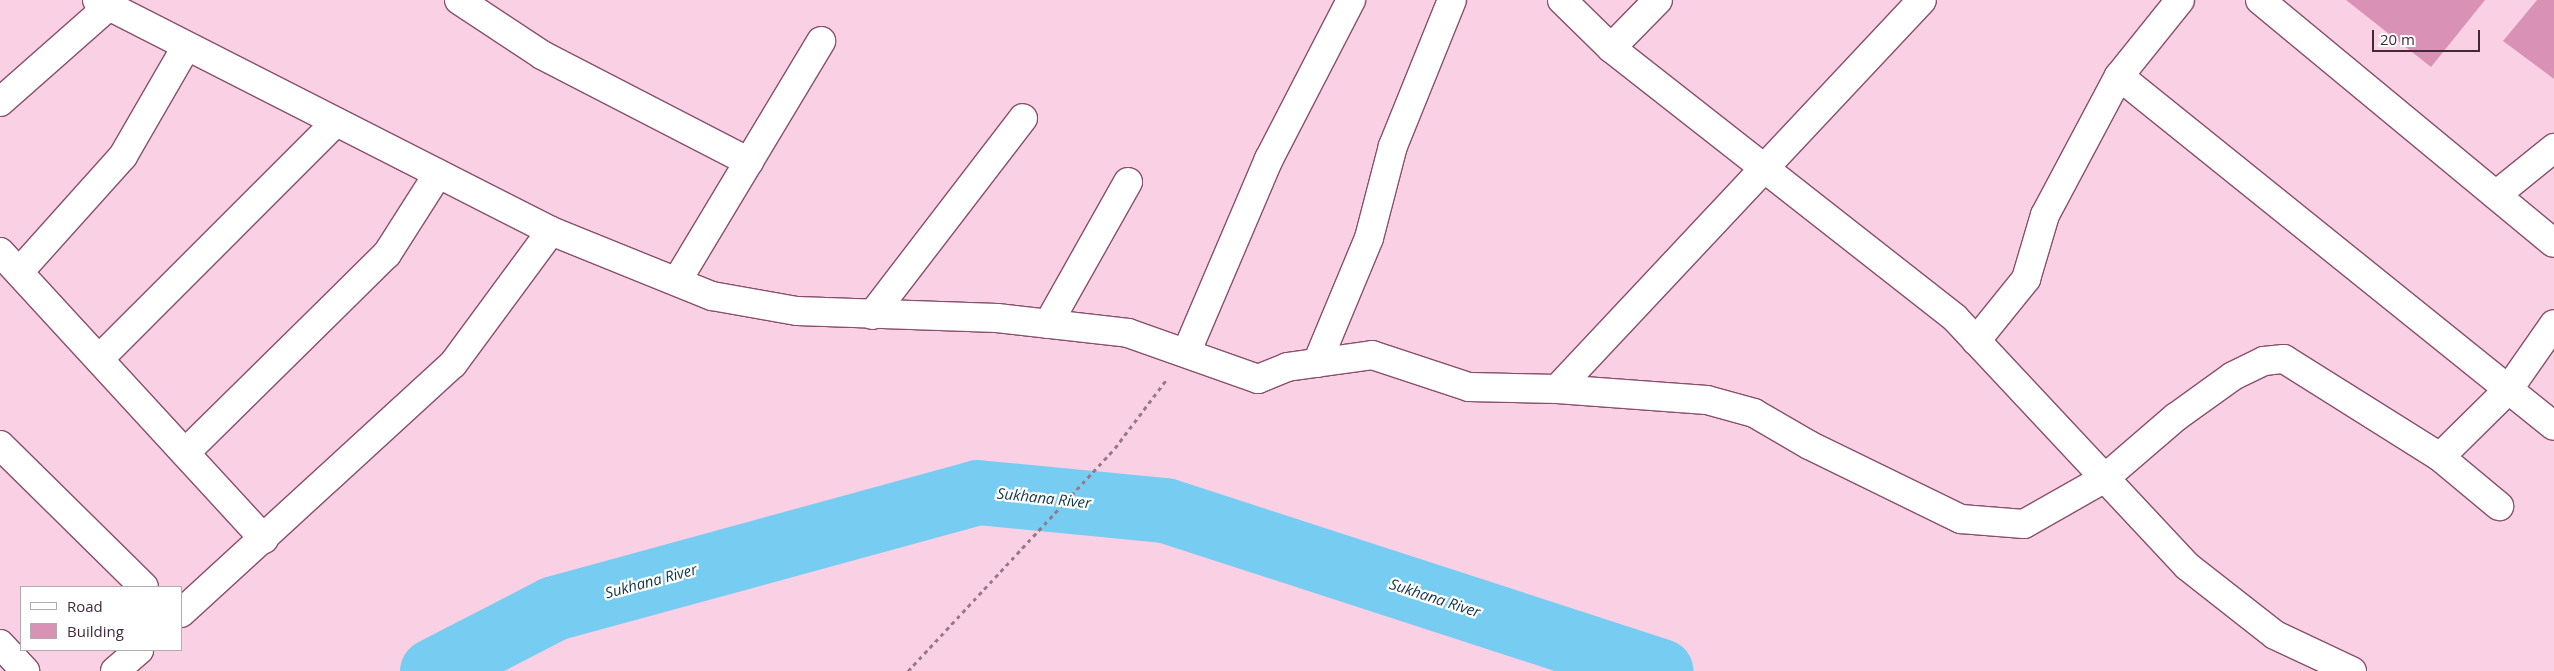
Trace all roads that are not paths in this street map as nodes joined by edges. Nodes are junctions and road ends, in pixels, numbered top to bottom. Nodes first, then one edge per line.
1 (459, 0) edge
2 (1351, 0) edge
3 (1452, 0) edge
4 (1562, 0) edge
5 (1658, 0) edge
6 (1922, 0) edge
7 (2180, 0) edge
8 (2260, 0) edge
9 (103, 3) edge
10 (821, 41) dead end
11 (186, 46) junction
12 (1611, 48) junction
13 (2119, 76) junction
14 (0, 102) edge
15 (1022, 118) dead end
16 (336, 122) junction
17 (2554, 148) edge
18 (748, 162) junction
19 (1760, 168) junction
20 (438, 174) junction
21 (1128, 182) dead end
22 (2496, 195) junction
23 (552, 231) junction
24 (2554, 244) edge
25 (0, 252) edge
26 (19, 272) junction
27 (677, 281) junction
28 (872, 315) junction
29 (1048, 324) junction
30 (2553, 330) edge
31 (1976, 341) junction
32 (1187, 351) junction
33 (99, 360) junction
34 (1317, 363) junction
35 (1557, 389) junction
36 (2508, 390) junction
37 (2554, 426) edge
38 (0, 445) edge
39 (185, 453) junction
40 (2440, 457) junction
41 (2105, 478) junction
42 (2499, 506) dead end
43 (264, 539) junction
44 (143, 586) edge
45 (182, 612) edge
46 (0, 644) edge
47 (138, 651) edge
48 (25, 671) edge
49 (114, 671) edge
50 (2352, 671) edge

1 - 18 street
2 - 32 street
3 - 34 street
4 - 12 street
5 - 12 street
6 - 19 street
7 - 13 street
8 - 22 street
9 - 11 street
9 - 14 street
10 - 18 street
11 - 16 street
11 - 26 street
12 - 19 street
13 - 31 street
13 - 36 street
15 - 28 street
16 - 20 street
16 - 33 street
17 - 22 street
18 - 27 street
19 - 31 street
19 - 35 street
20 - 23 street
20 - 39 street
21 - 29 street
22 - 24 street
23 - 27 street
23 - 43 street
25 - 26 street
26 - 33 street
27 - 28 street
28 - 29 street
29 - 32 street
30 - 36 street
31 - 41 street
32 - 34 street
33 - 39 street
34 - 35 street
35 - 41 street
36 - 37 street
36 - 40 street
38 - 44 street
39 - 43 street
40 - 41 street
40 - 42 street
41 - 50 street
43 - 45 street
46 - 48 street
47 - 49 street

